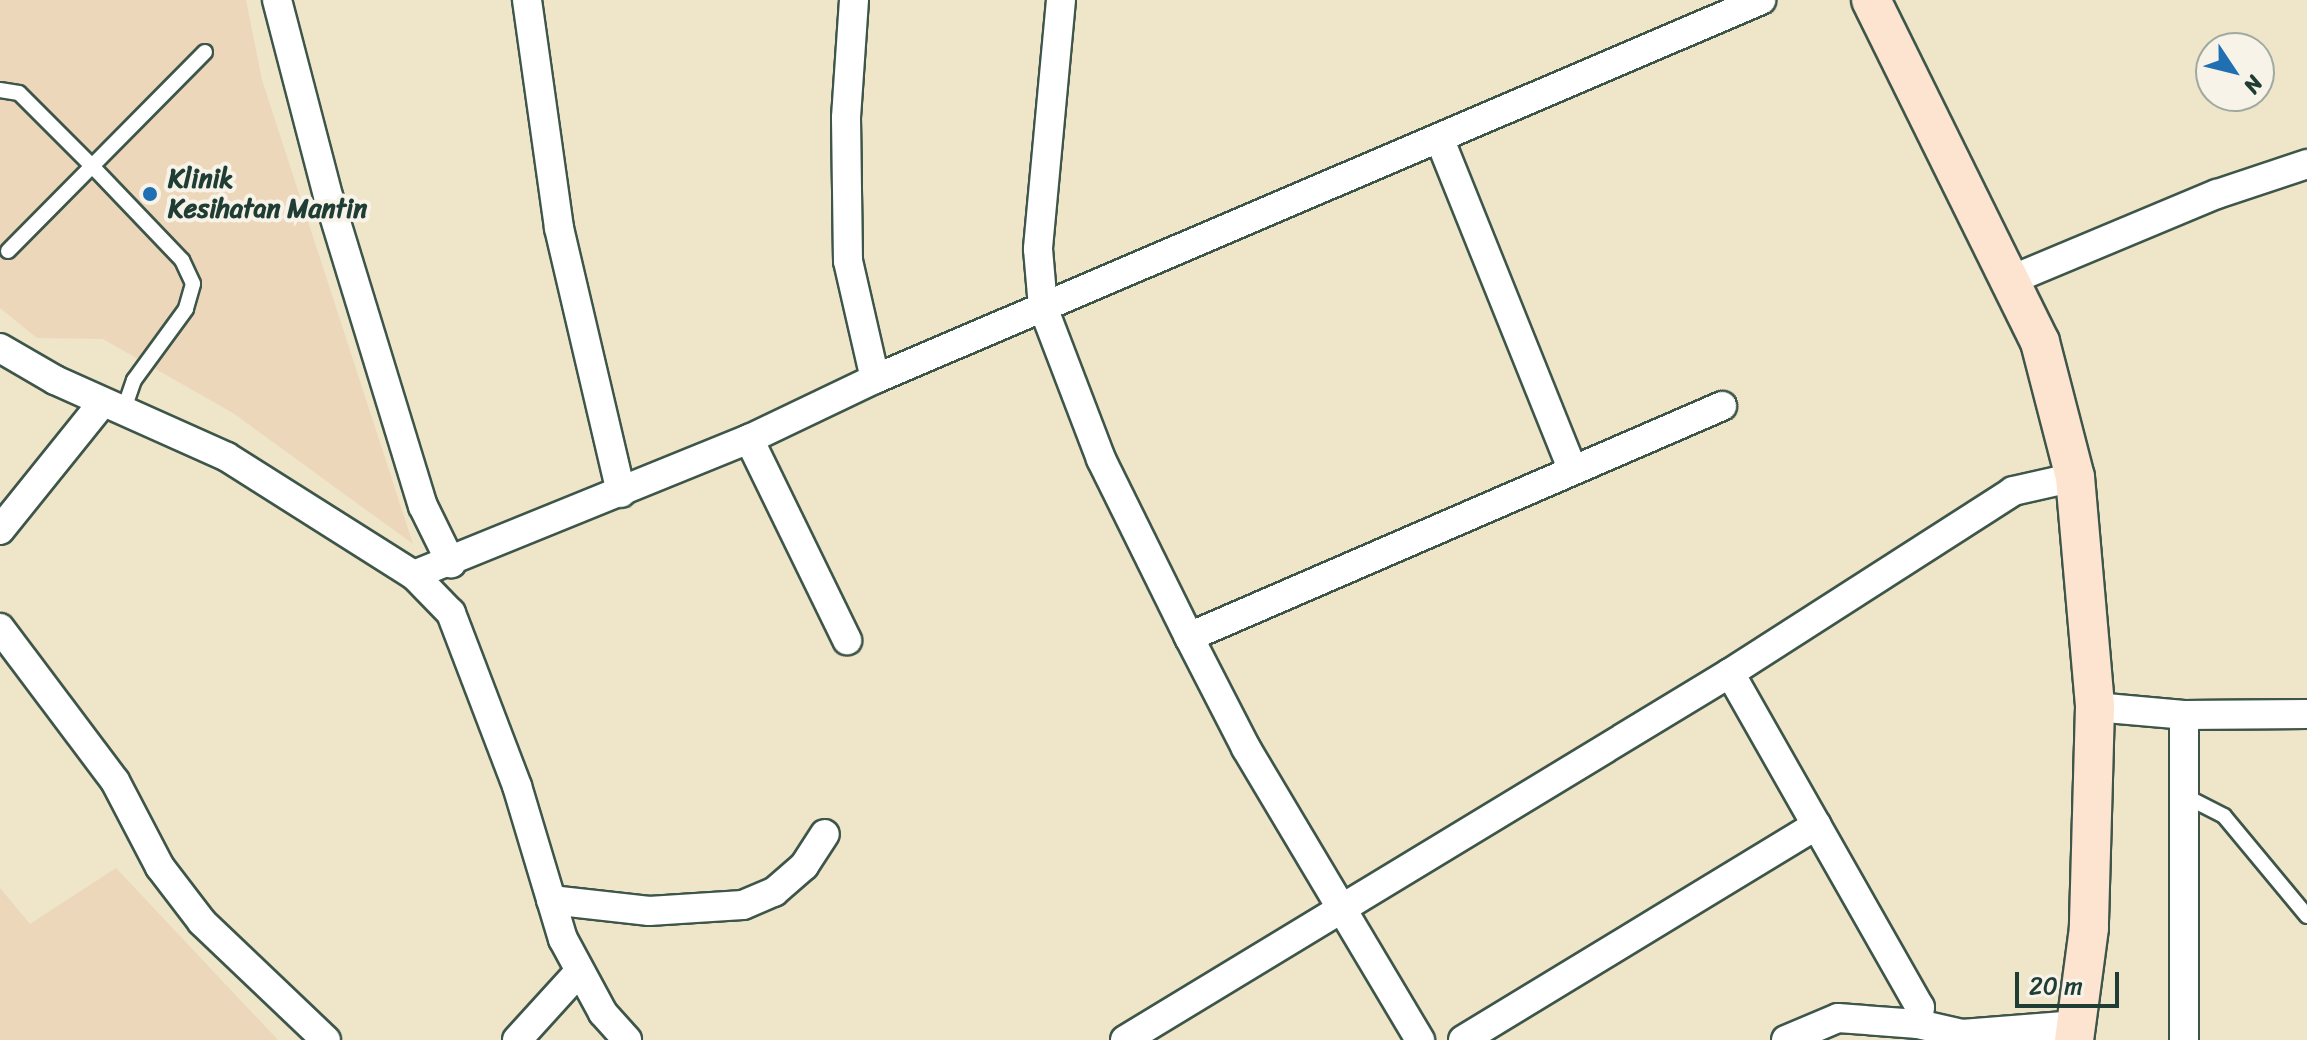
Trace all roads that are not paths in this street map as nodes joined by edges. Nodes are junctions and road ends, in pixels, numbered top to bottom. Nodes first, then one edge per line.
1 (277, 0) edge
2 (527, 0) edge
3 (854, 0) edge
4 (1061, 0) edge
5 (1761, 0) edge
6 (1871, 0) edge
7 (205, 52) dead end
8 (0, 90) edge
9 (1440, 140) junction
10 (2307, 164) edge
11 (93, 167) junction
12 (8, 251) dead end
13 (2011, 280) junction
14 (1043, 307) junction
15 (0, 348) edge
16 (875, 379) junction
17 (113, 406) junction
18 (1722, 406) dead end
19 (749, 439) junction
20 (1572, 468) junction
21 (2075, 477) junction
22 (621, 493) junction
23 (0, 530) edge
24 (451, 563) junction
25 (414, 575) junction
26 (0, 628) edge
27 (1189, 637) junction
28 (847, 640) dead end
29 (1730, 673) junction
30 (2095, 707) junction
31 (2307, 714) edge
32 (2184, 715) junction
33 (2185, 796) junction
34 (1817, 825) junction
35 (825, 834) dead end
36 (551, 900) junction
37 (1344, 909) junction
38 (2307, 916) edge
39 (578, 973) junction
40 (1918, 1024) junction
41 (2075, 1032) edge
42 (1961, 1037) edge
43 (326, 1040) edge
44 (517, 1040) edge
45 (627, 1040) edge
46 (1125, 1040) edge
47 (1420, 1040) edge
48 (1463, 1040) edge
49 (1786, 1040) edge
50 (2184, 1040) edge

1 - 24 street
2 - 22 street
3 - 16 street
4 - 14 street
5 - 9 street
6 - 13 main road
7 - 11 lane
8 - 11 lane
9 - 14 street
9 - 20 street
10 - 13 street
11 - 12 lane
11 - 17 lane
13 - 21 main road
14 - 16 street
14 - 27 street
15 - 17 street
16 - 19 street
17 - 23 street
17 - 25 street
18 - 20 street
19 - 22 street
19 - 28 street
20 - 27 street
21 - 29 street
21 - 30 main road
22 - 24 street
24 - 25 street
25 - 36 street
26 - 43 street
27 - 37 street
29 - 34 street
29 - 37 street
30 - 32 street
30 - 41 main road
31 - 32 street
32 - 33 street
33 - 38 lane
33 - 50 street
34 - 40 street
34 - 48 street
35 - 36 street
36 - 39 street
37 - 46 street
37 - 47 street
39 - 44 street
39 - 45 street
40 - 42 street
40 - 49 street
41 - 42 street

